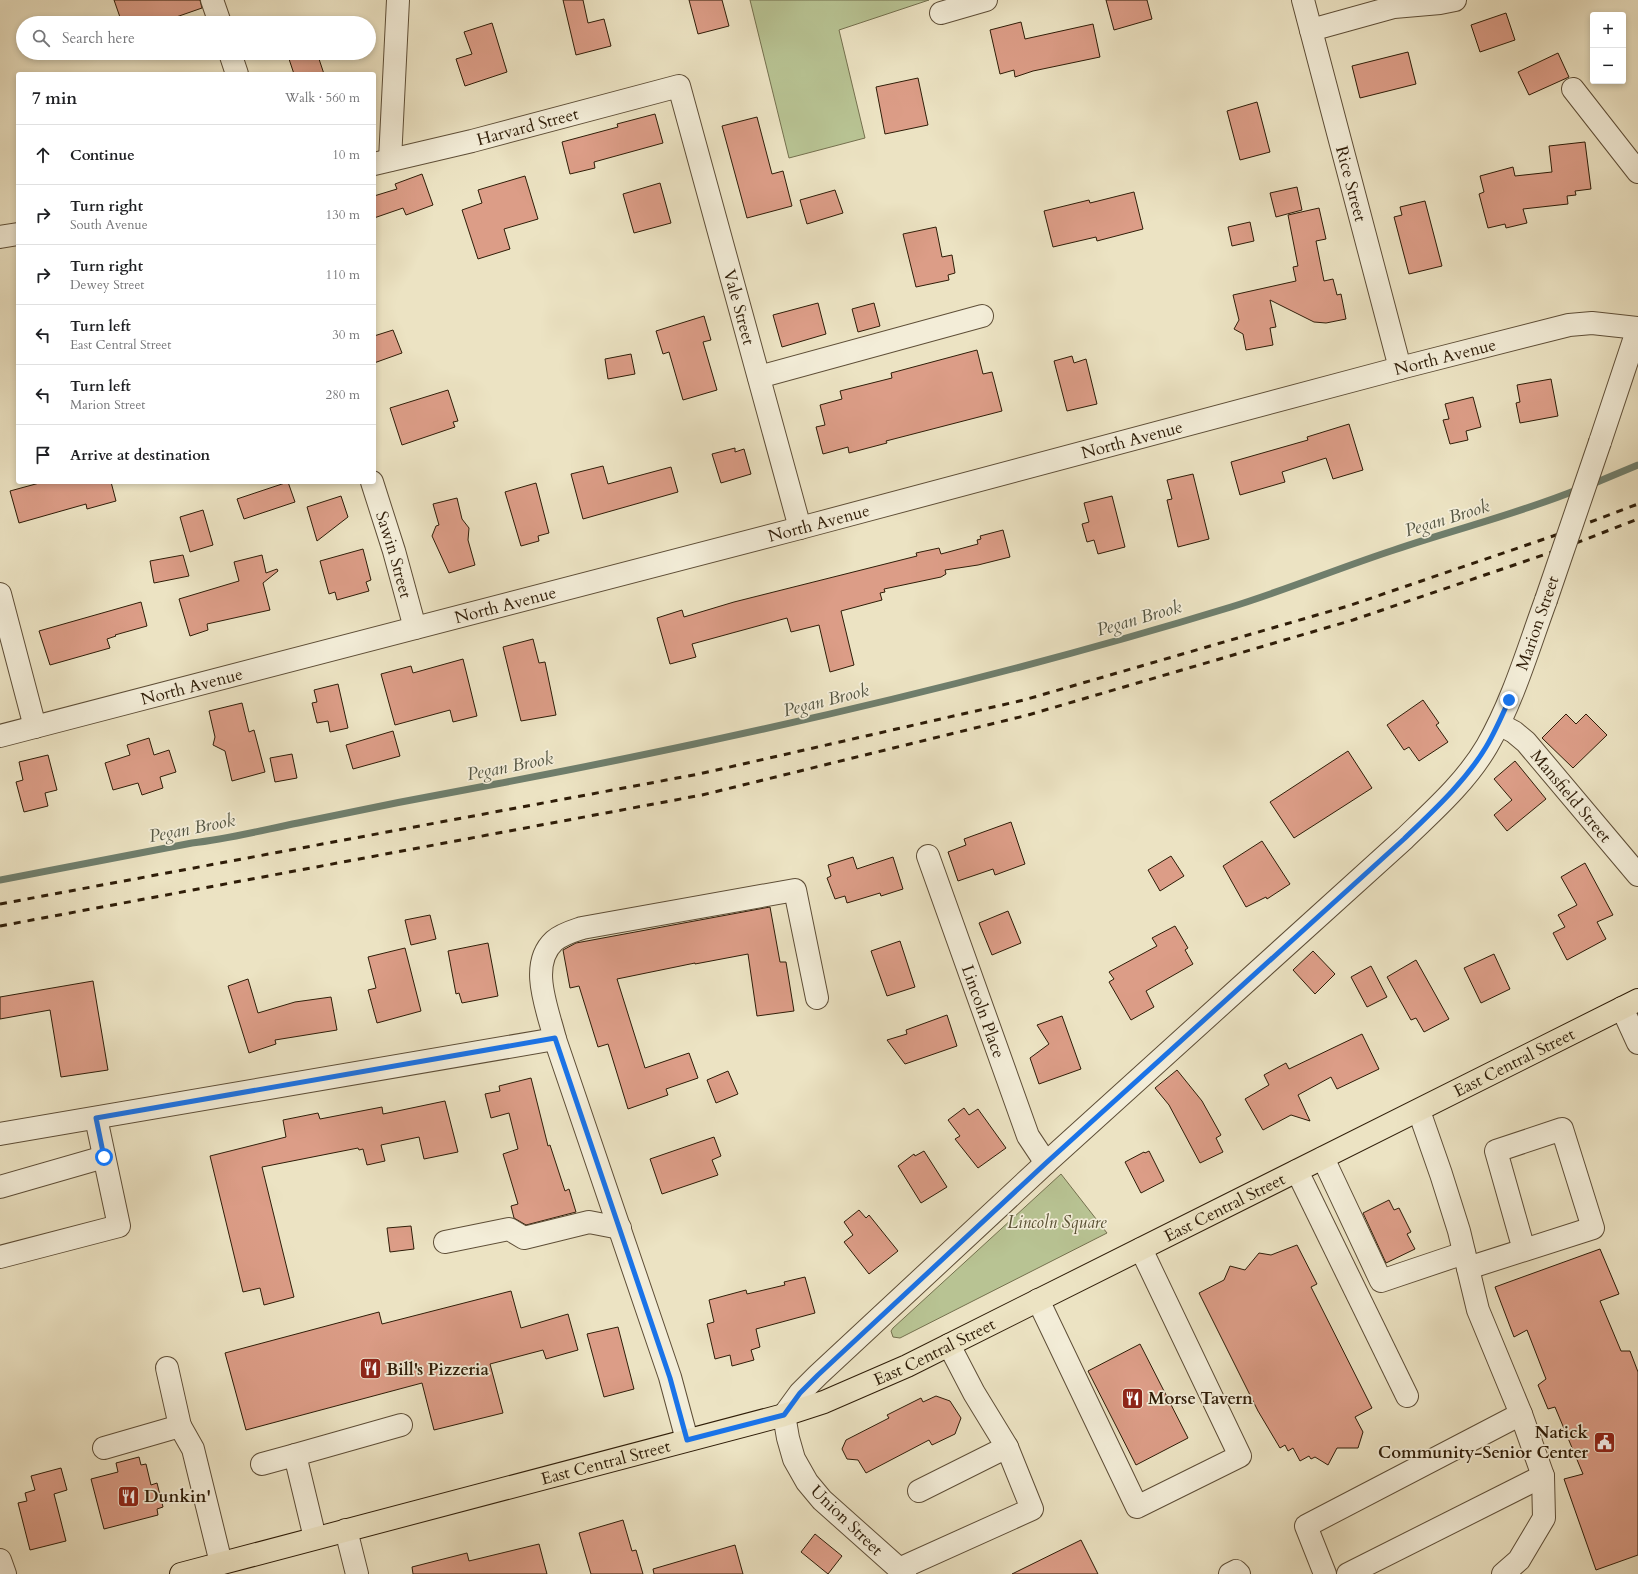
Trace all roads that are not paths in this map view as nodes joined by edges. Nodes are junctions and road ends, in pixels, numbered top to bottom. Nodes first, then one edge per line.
1 (212, 0) edge
2 (398, 0) edge
3 (986, 0) edge
4 (1302, 0) edge
5 (1455, 0) edge
6 (941, 13) dead end
7 (218, 16) edge
8 (1310, 30) junction
9 (232, 60) edge
10 (236, 72) edge
11 (679, 86) joint
12 (1573, 89) dead end
13 (382, 162) edge
14 (1638, 172) edge
15 (16, 234) edge
16 (0, 237) edge
17 (982, 316) dead end
18 (1638, 328) edge
19 (1400, 368) junction
20 (758, 377) junction
21 (373, 484) edge
22 (800, 528) junction
23 (0, 594) edge
24 (415, 628) junction
25 (1499, 724) junction
26 (35, 727) junction
27 (0, 736) edge
28 (928, 856) dead end
29 (1636, 868) edge
30 (817, 998) dead end
31 (1630, 1004) edge
32 (555, 1038) junction
33 (1638, 1044) edge
34 (1419, 1111) junction
35 (96, 1118) junction
36 (0, 1134) edge
37 (104, 1157) junction
38 (1323, 1158) junction
39 (1046, 1163) junction
40 (1297, 1171) junction
41 (0, 1187) edge
42 (620, 1228) junction
43 (445, 1242) dead end
44 (1141, 1249) junction
45 (1524, 1250) junction
46 (0, 1257) edge
47 (1466, 1261) junction
48 (1038, 1300) junction
49 (949, 1345) junction
50 (167, 1368) dead end
51 (1407, 1396) dead end
52 (1521, 1414) junction
53 (784, 1415) junction
54 (401, 1425) dead end
55 (180, 1426) junction
56 (687, 1440) junction
57 (1008, 1447) junction
58 (104, 1448) dead end
59 (295, 1455) junction
60 (262, 1464) dead end
61 (1543, 1476) junction
62 (919, 1491) dead end
63 (346, 1530) junction
64 (315, 1538) junction
65 (0, 1560) edge
66 (221, 1563) junction
67 (902, 1571) edge
68 (5, 1574) edge
69 (181, 1574) edge
70 (357, 1574) edge
71 (1230, 1574) edge
72 (1239, 1574) edge
73 (1325, 1574) edge
74 (1348, 1574) edge
75 (1503, 1574) edge

1 - 7 street
2 - 13 street
3 - 6 street
4 - 8 street, Rice Street
5 - 8 street
8 - 19 street, Rice Street
9 - 10 street
11 - 13 street, Harvard Street
11 - 20 street, Vale Street
12 - 14 street
15 - 16 street
17 - 20 street
18 - 19 street, North Avenue
18 - 25 street, Marion Street, bridge
19 - 22 street, North Avenue
20 - 22 street, Vale Street
21 - 24 street, Sawin Street
22 - 24 street, North Avenue
23 - 26 street
24 - 26 street, North Avenue
25 - 29 street, Mansfield Street
25 - 39 street, Marion Street
26 - 27 street, North Avenue
28 - 39 street, Lincoln Place
30 - 32 street
31 - 33 street
31 - 34 main road, East Central Street
32 - 35 street
32 - 42 street
34 - 38 main road, East Central Street
34 - 47 street
35 - 36 street
35 - 37 street
37 - 41 street
37 - 46 street
38 - 40 main road, East Central Street
38 - 47 street
39 - 53 street, Marion Street
40 - 44 main road, East Central Street
40 - 51 street
42 - 43 street
42 - 56 street
44 - 48 main road, East Central Street
44 - 48 street
45 - 45 street
45 - 47 street
47 - 52 street
48 - 49 main road, East Central Street
49 - 53 main road, East Central Street
49 - 57 street
50 - 55 street
52 - 61 street
52 - 73 street
53 - 56 main road, East Central Street
53 - 67 street, Union Street
54 - 59 street
55 - 58 street
55 - 66 street
56 - 63 main road, East Central Street
57 - 62 street
57 - 67 street
59 - 60 street
59 - 64 street
61 - 74 street
61 - 75 street
63 - 64 main road, East Central Street
63 - 70 street
64 - 66 main road, East Central Street
65 - 68 street
66 - 69 main road, East Central Street
71 - 72 street

